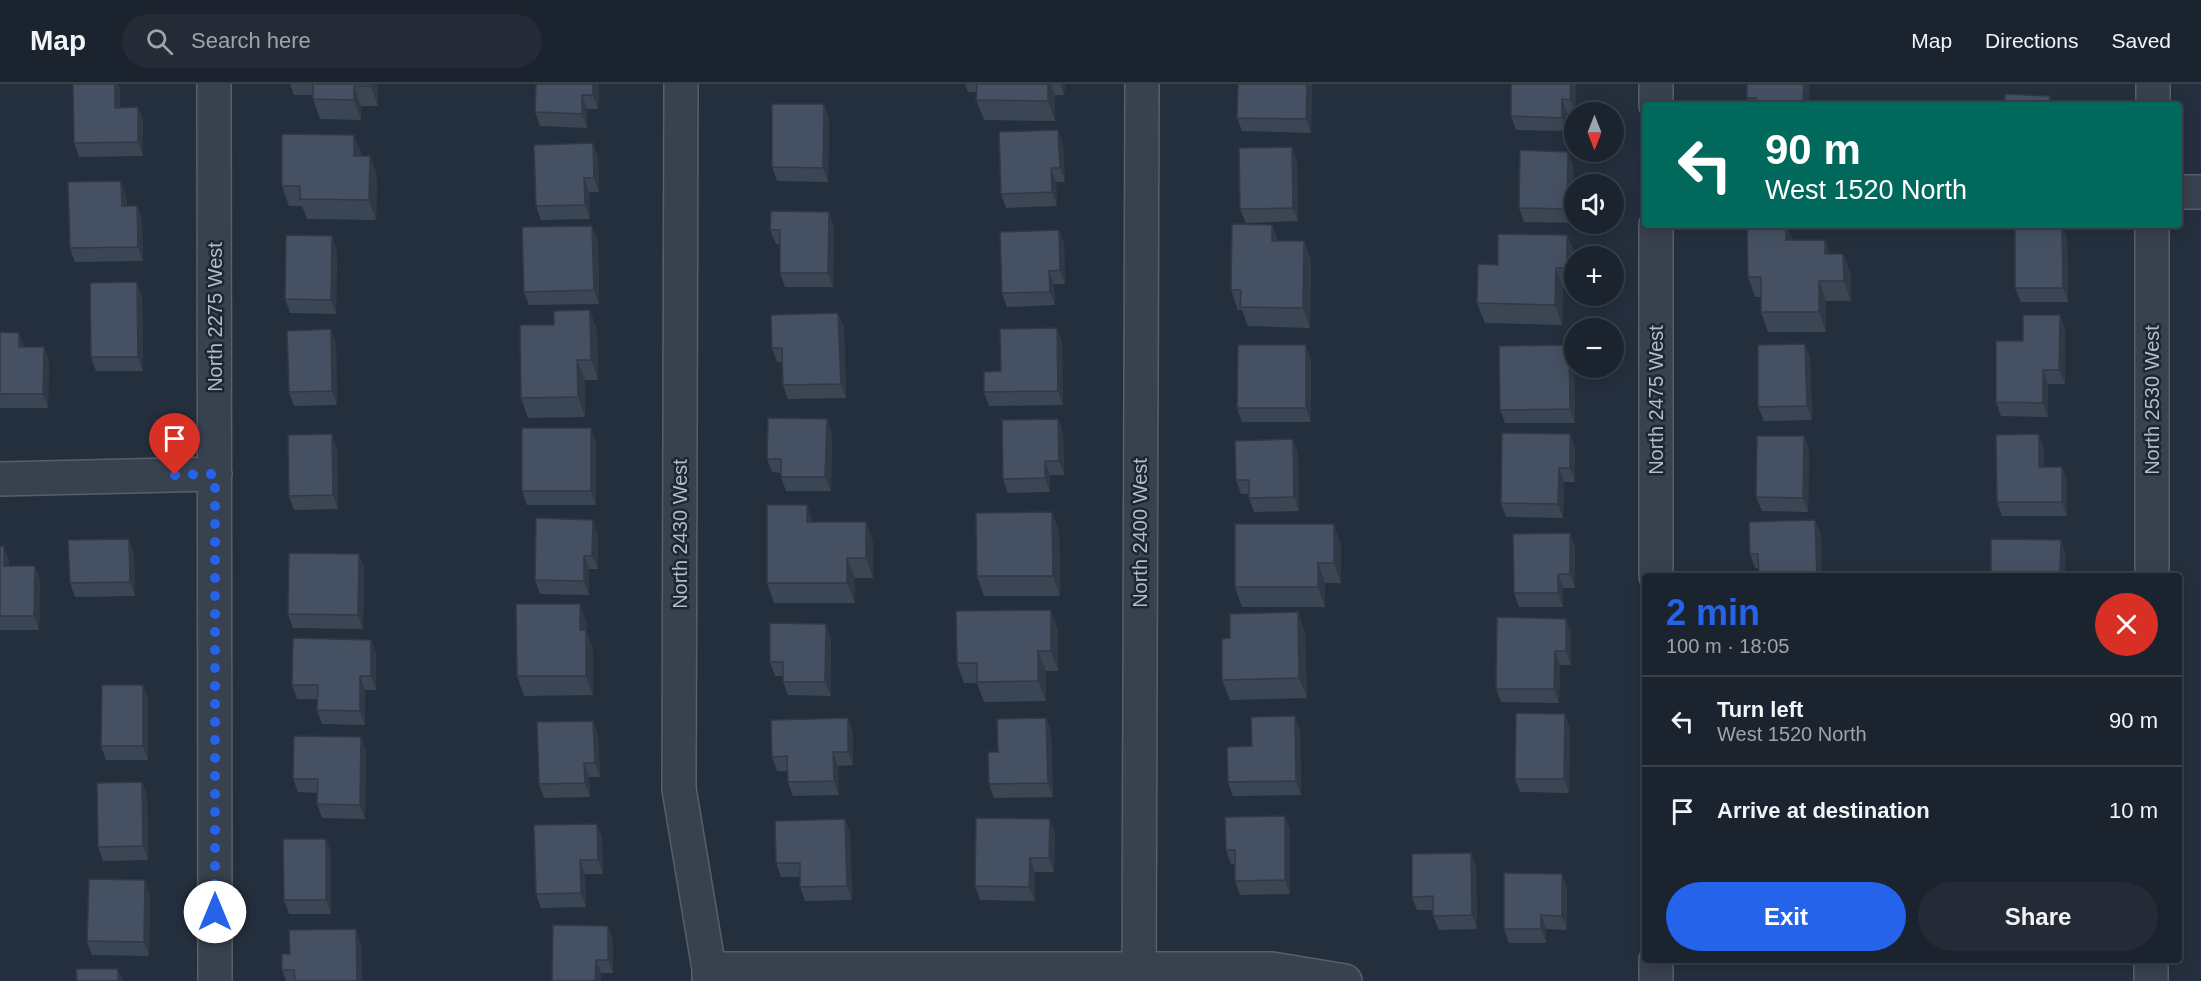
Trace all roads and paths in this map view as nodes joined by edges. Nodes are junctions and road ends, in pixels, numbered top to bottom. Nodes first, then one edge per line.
1 (214, 84) edge
2 (681, 84) edge
3 (1142, 84) edge
4 (1656, 84) edge
5 (2153, 84) edge
6 (1656, 102) edge
7 (2153, 102) edge
8 (2182, 192) edge
9 (2201, 192) edge
10 (1656, 228) edge
11 (2152, 228) edge
12 (215, 474) junction
13 (0, 478) edge
14 (1656, 573) edge
15 (2152, 573) edge
16 (1656, 963) edge
17 (2151, 963) edge
18 (709, 975) edge
19 (1139, 975) edge
20 (215, 981) edge
21 (1345, 981) edge
22 (1656, 981) edge
23 (2151, 981) edge

1 - 12 street, North 2275 West
2 - 18 street, North 2430 West
3 - 19 street, North 2400 West
4 - 6 street
5 - 7 street
8 - 9 street
10 - 14 street, North 2475 West
11 - 15 street, North 2530 West
12 - 13 street
12 - 20 street, North 2275 West
16 - 22 street
17 - 23 street
18 - 19 street
19 - 21 street

